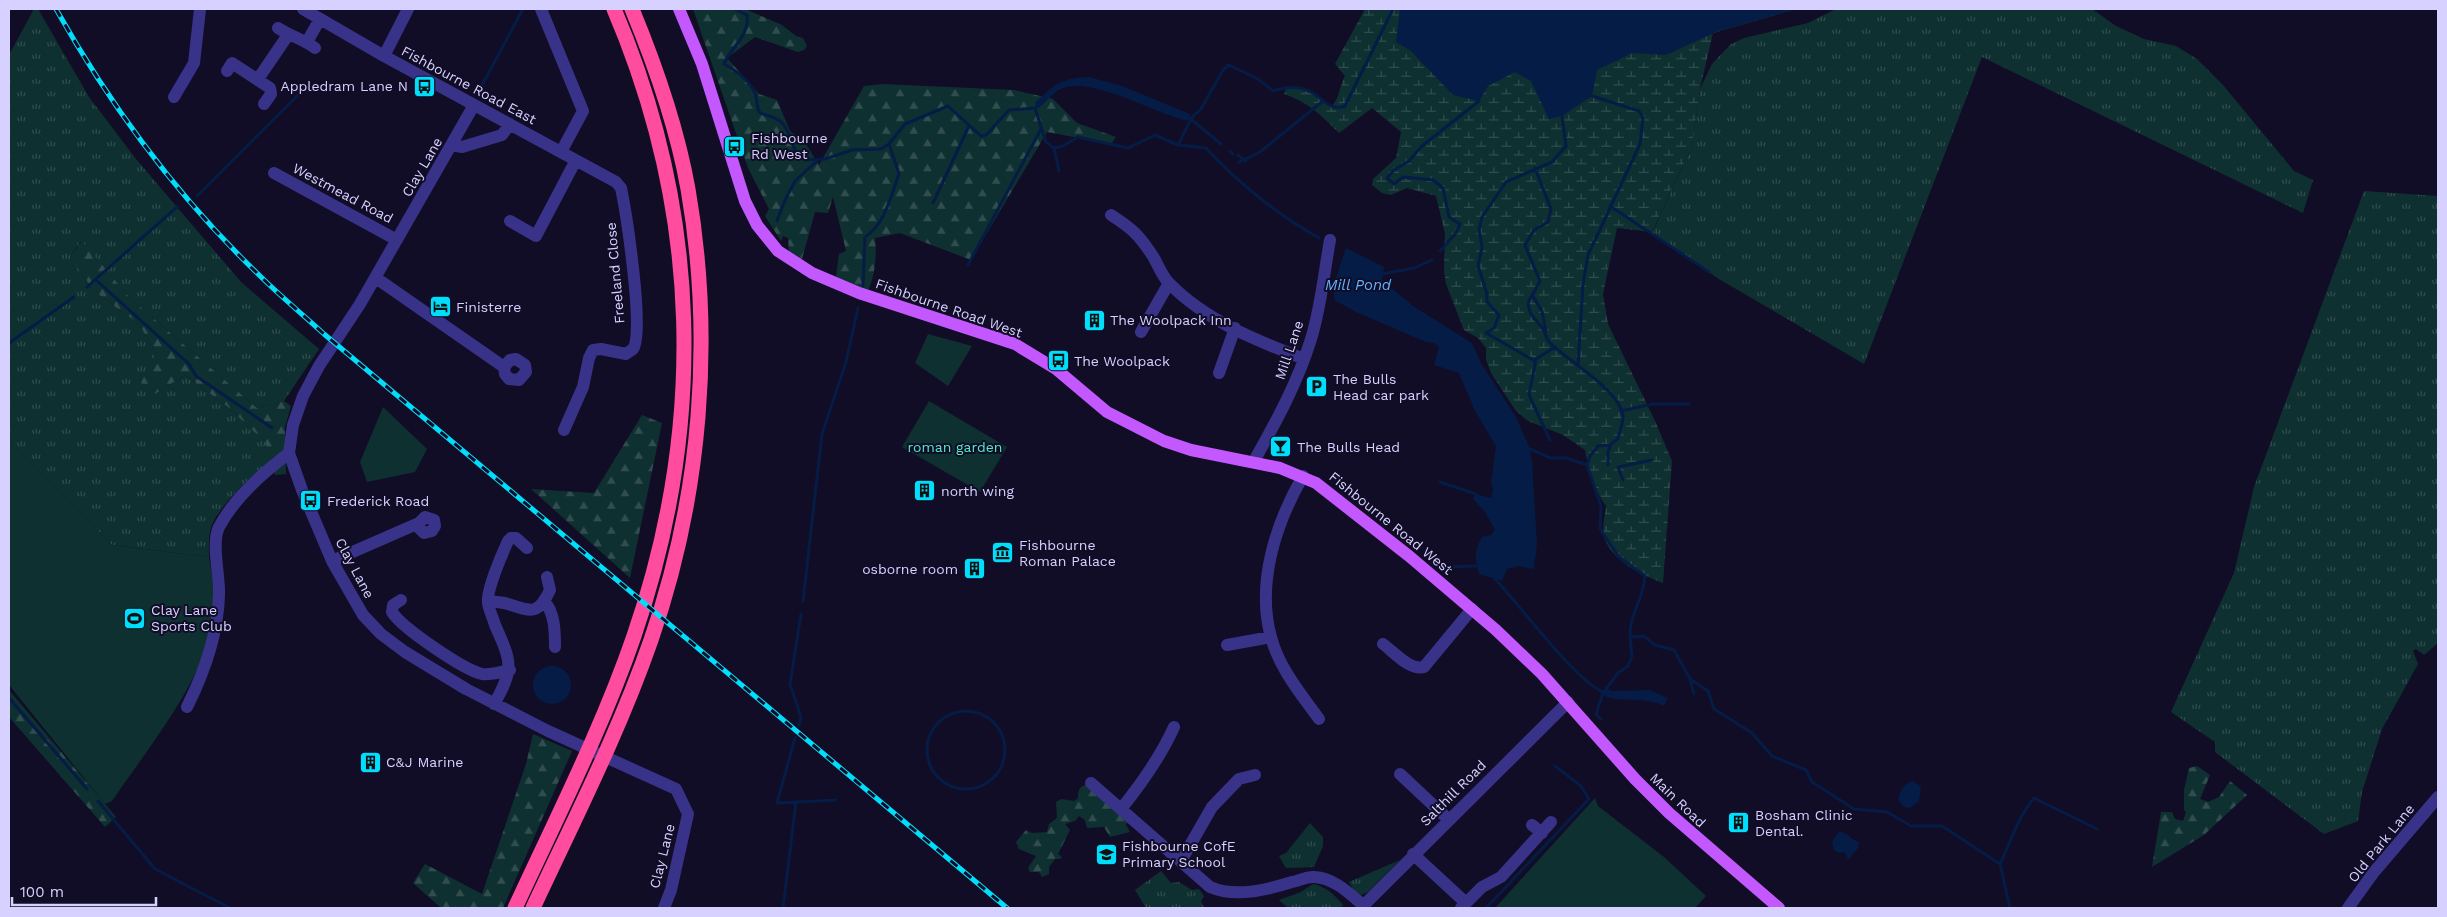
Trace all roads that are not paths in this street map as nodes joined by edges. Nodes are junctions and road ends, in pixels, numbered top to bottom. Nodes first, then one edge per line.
1 (200, 9) edge
2 (303, 9) edge
3 (408, 9) edge
4 (541, 9) edge
5 (614, 9) edge
6 (632, 9) edge
7 (679, 9) edge
8 (320, 19) junction
9 (384, 56) junction
10 (227, 71) dead end
11 (258, 79) junction
12 (174, 97) dead end
13 (264, 104) dead end
14 (474, 105) junction
15 (510, 124) junction
16 (452, 145) junction
17 (561, 152) junction
18 (576, 160) junction
19 (274, 173) dead end
20 (621, 188) joint
21 (1111, 215) dead end
22 (510, 221) dead end
23 (397, 240) junction
24 (1330, 240) dead end
25 (376, 278) junction
26 (1169, 283) junction
27 (1235, 328) junction
28 (1141, 332) dead end
29 (1304, 360) junction
30 (504, 367) dead end
31 (1218, 373) dead end
32 (564, 430) dead end
33 (289, 453) junction
34 (1254, 461) junction
35 (1303, 476) junction
36 (419, 523) dead end
37 (528, 548) dead end
38 (332, 561) junction
39 (547, 577) dead end
40 (401, 600) dead end
41 (488, 601) junction
42 (544, 602) junction
43 (1472, 609) junction
44 (1271, 637) junction
45 (1383, 644) dead end
46 (1227, 645) dead end
47 (555, 647) dead end
48 (510, 670) junction
49 (1568, 702) junction
50 (494, 704) junction
51 (187, 707) dead end
52 (1319, 720) dead end
53 (1174, 727) dead end
54 (1400, 774) dead end
55 (1255, 775) dead end
56 (1091, 783) dead end
57 (2438, 798) edge
58 (1121, 809) junction
59 (1448, 819) junction
60 (1551, 822) dead end
61 (1413, 854) junction
62 (1181, 861) junction
63 (1464, 906) edge
64 (1362, 907) edge
65 (515, 908) edge
66 (534, 908) edge
67 (664, 908) edge
68 (1779, 908) edge
69 (2348, 908) edge

1 - 12 street
2 - 8 street, Fishbourne Road East
3 - 9 street
4 - 17 street
5 - 65 highway
6 - 66 highway
7 - 34 main road, Fishbourne Road West
8 - 9 street, Fishbourne Road East
8 - 11 street
9 - 14 street, Fishbourne Road East
10 - 11 street
11 - 13 street
14 - 15 street, Fishbourne Road East
14 - 16 street, Clay Lane
15 - 16 street
15 - 17 street, Fishbourne Road East
16 - 23 street, Clay Lane
17 - 18 street, Fishbourne Road East
18 - 20 street, Fishbourne Road East
18 - 22 street
19 - 23 street, Westmead Road
20 - 32 street, Freeland Close
21 - 26 street
23 - 25 street, Clay Lane
24 - 29 street, Mill Lane
25 - 30 street
25 - 33 street, Clay Lane
26 - 27 street
26 - 28 street
27 - 29 street
27 - 31 street
29 - 34 street, Mill Lane
33 - 38 street, Clay Lane
33 - 51 street
34 - 35 main road, Fishbourne Road West
35 - 43 main road, Fishbourne Road West
35 - 44 street
36 - 38 street
37 - 41 street
38 - 50 street, Clay Lane
39 - 42 street
40 - 48 street
41 - 42 street
41 - 48 street
42 - 47 street
43 - 45 street
43 - 49 main road, Fishbourne Road West
44 - 46 street
44 - 52 street
48 - 50 street
49 - 59 street, Salthill Road
49 - 68 main road, Main Road
50 - 67 street, Clay Lane
53 - 58 street
54 - 59 street
55 - 62 street
56 - 58 street
57 - 69 street, Old Park Lane
58 - 62 street
59 - 61 street, Salthill Road
60 - 63 street
61 - 63 street
61 - 64 street, Salthill Road
62 - 64 street

